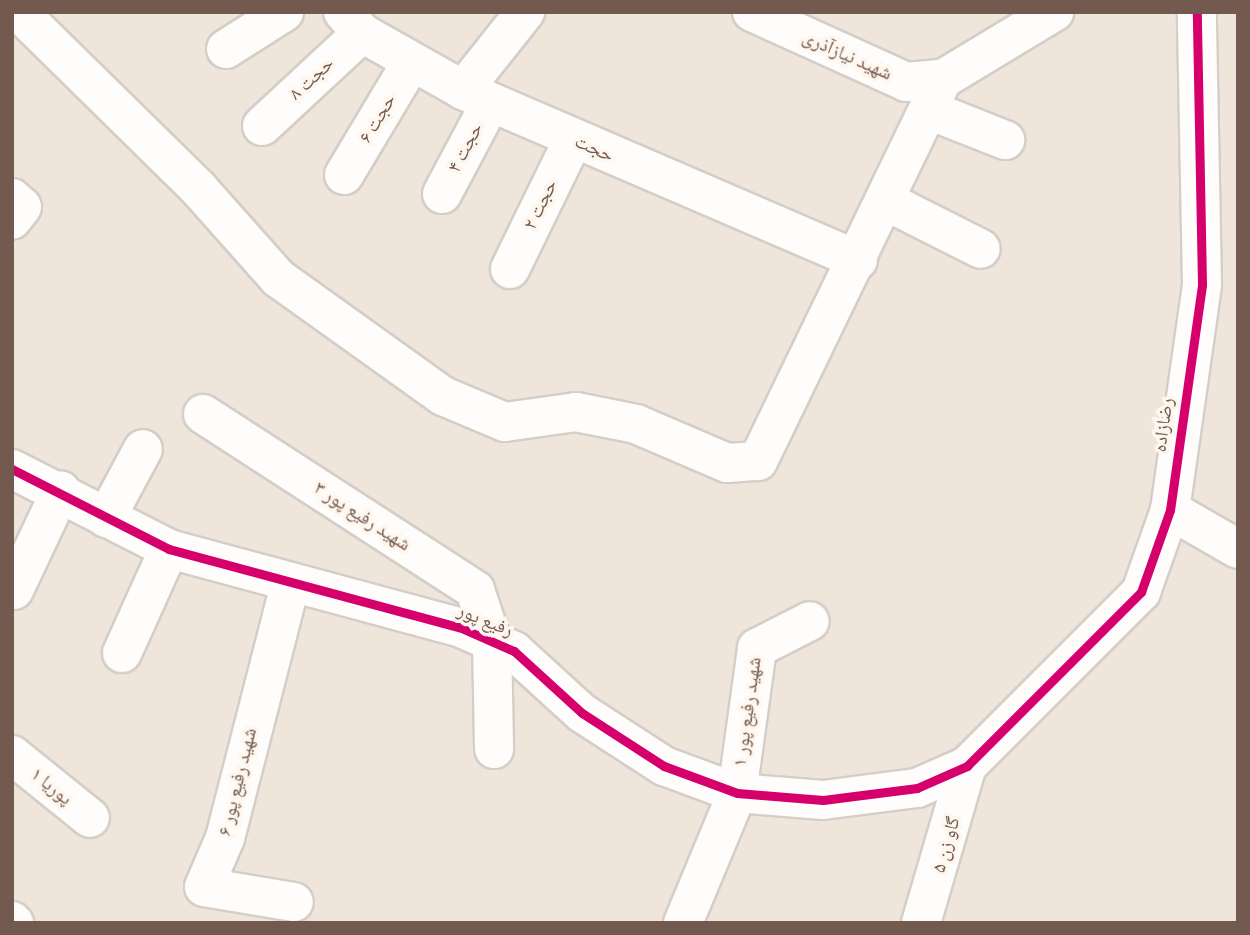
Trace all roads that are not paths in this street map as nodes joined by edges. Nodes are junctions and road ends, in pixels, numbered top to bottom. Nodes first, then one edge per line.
1 (19, 12) edge
2 (284, 12) edge
3 (525, 12) edge
4 (752, 12) edge
5 (1054, 12) edge
6 (1197, 12) edge
7 (353, 22) edge
8 (226, 49) dead end
9 (411, 63) junction
10 (936, 94) junction
11 (477, 96) junction
12 (262, 126) dead end
13 (573, 140) junction
14 (1005, 140) dead end
15 (344, 175) dead end
16 (442, 194) dead end
17 (886, 201) junction
18 (981, 250) dead end
19 (858, 260) junction
20 (510, 270) dead end
21 (203, 414) dead end
22 (143, 449) dead end
23 (12, 469) edge
24 (61, 490) junction
25 (1170, 510) junction
26 (106, 518) junction
27 (1238, 549) edge
28 (169, 550) junction
29 (290, 585) junction
30 (13, 590) edge
31 (810, 621) dead end
32 (492, 641) junction
33 (122, 653) dead end
34 (494, 749) dead end
35 (12, 755) edge
36 (967, 766) junction
37 (737, 793) junction
38 (90, 818) dead end
39 (294, 902) dead end
40 (683, 923) edge
41 (921, 923) edge

1 - 19 street
2 - 8 street
3 - 11 street, حجت ۴
4 - 10 street, شهید نیازآذری
5 - 10 street, شهید نیازآذری
6 - 25 street, رضازاده
7 - 9 street, حجت
7 - 12 street, حجت ۸
9 - 11 street, حجت
9 - 15 street, حجت ۶
10 - 14 street
10 - 17 street
11 - 13 street, حجت
11 - 16 street, حجت ۴
13 - 19 street, حجت
13 - 20 street, حجت ۲
17 - 18 street
17 - 19 street
21 - 32 street, شهید رفیع پور ۳
22 - 26 street
23 - 24 street, رفیع پور
24 - 26 street, رفیع پور
24 - 30 street
25 - 27 street
25 - 36 street, رضازاده
26 - 28 street, رفیع پور
28 - 29 street, رفیع پور
28 - 33 street
29 - 32 street, رفیع پور
29 - 39 street, شهید رفیع پور ۶
31 - 37 street, شهید رفیع پور ۱
32 - 34 street, شهید رفیع پور ۳
32 - 37 street, رفیع پور
35 - 38 street, پوریا ۱
36 - 37 street, رفیع پور
36 - 41 street, گاو زن ۵
37 - 40 street

